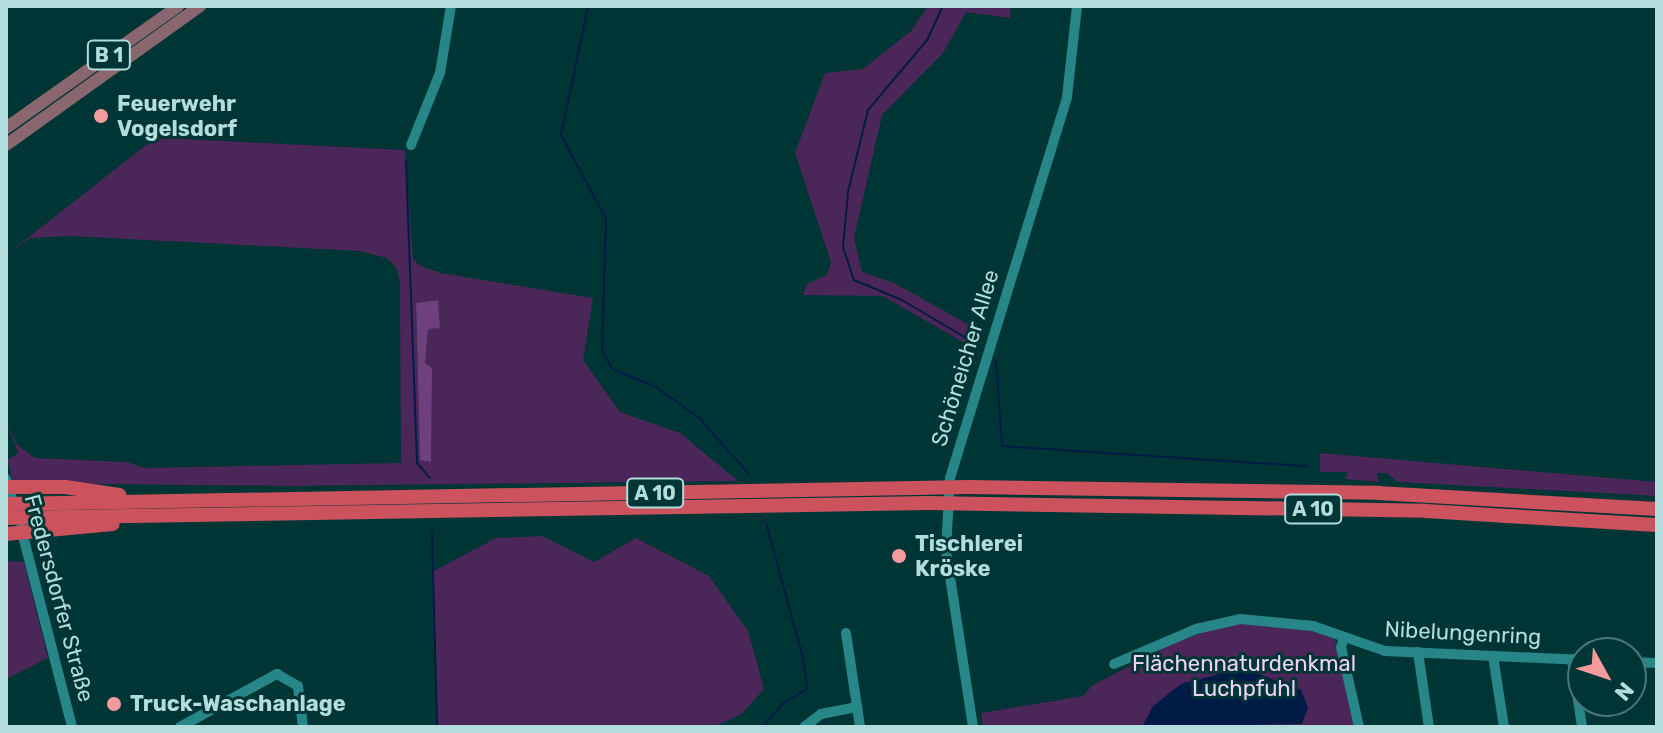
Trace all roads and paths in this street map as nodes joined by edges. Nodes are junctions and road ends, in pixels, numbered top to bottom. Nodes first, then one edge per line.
1 (178, 6) edge
2 (200, 6) edge
3 (451, 6) edge
4 (1077, 6) edge
5 (6, 128) edge
6 (6, 145) edge
7 (411, 145) dead end
8 (6, 479) edge
9 (6, 487) edge
10 (6, 504) edge
11 (160, 509) junction
12 (1657, 509) edge
13 (6, 518) edge
14 (1657, 525) edge
15 (6, 534) edge
16 (846, 633) dead end
17 (1344, 638) junction
18 (1418, 652) junction
19 (1493, 656) junction
20 (1567, 659) edge
21 (1114, 664) dead end
22 (857, 707) junction
23 (72, 727) edge
24 (180, 727) edge
25 (303, 727) edge
26 (804, 727) edge
27 (860, 727) edge
28 (973, 727) edge
29 (1359, 727) edge
30 (1429, 727) edge
31 (1504, 727) edge

1 - 5 main road, B 1
2 - 6 main road, B 1
3 - 7 street
4 - 28 street, Schöneicher Allee
8 - 23 street, Fredersdorfer Straße
9 - 11 highway
10 - 11 highway, A 10
11 - 12 highway, A 10
11 - 13 highway, A 10
11 - 14 highway, A 10
11 - 15 highway
16 - 22 street
17 - 18 street, Nibelungenring
17 - 21 street, Nibelungenring
17 - 29 street
18 - 19 street, Nibelungenring
18 - 30 street
19 - 20 street, Nibelungenring
19 - 31 street
22 - 26 street
22 - 27 street
24 - 25 street

